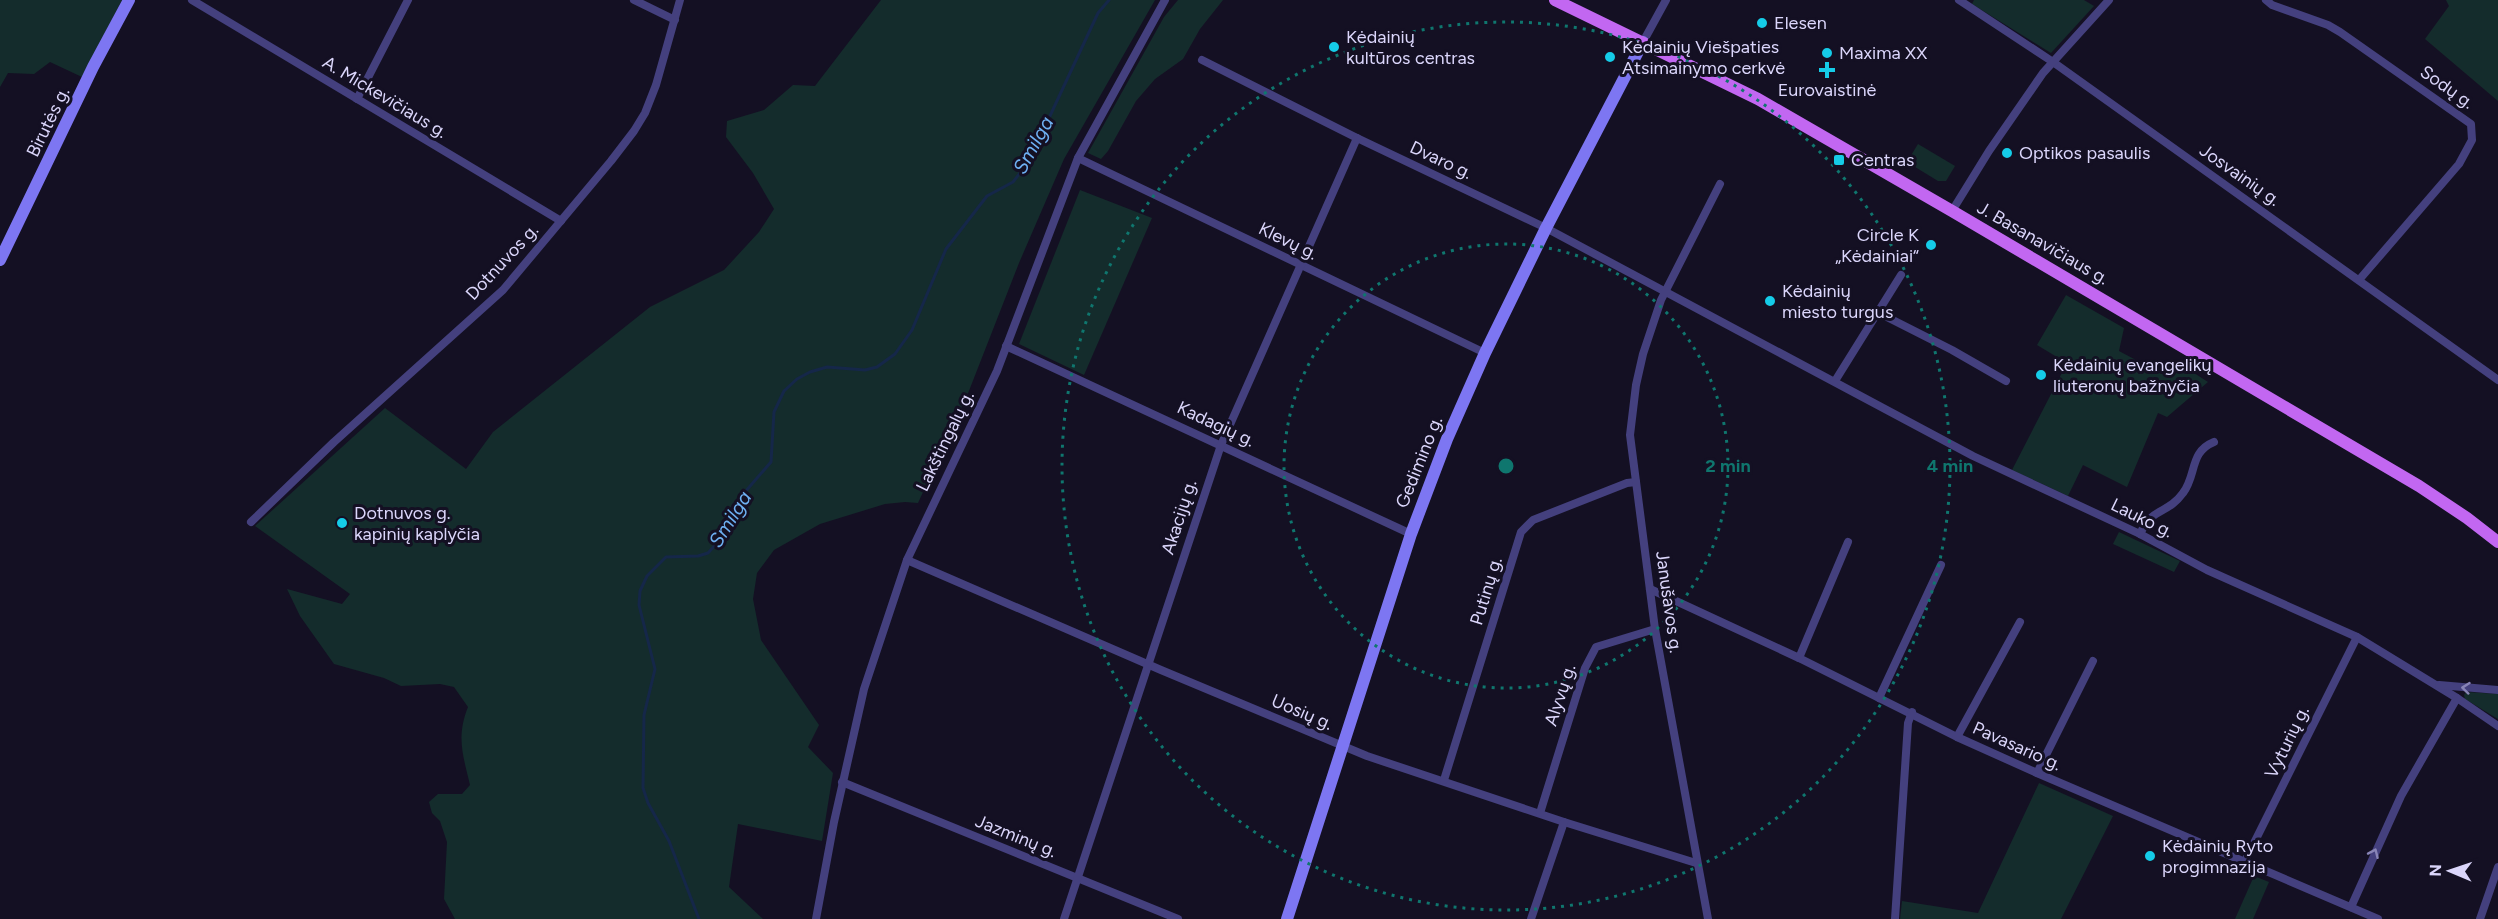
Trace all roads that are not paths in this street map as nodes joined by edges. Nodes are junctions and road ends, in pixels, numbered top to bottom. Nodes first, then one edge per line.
1 (129, 0) edge
2 (192, 0) edge
3 (408, 0) edge
4 (634, 0) edge
5 (680, 0) edge
6 (1165, 0) edge
7 (1555, 0) edge
8 (1666, 0) edge
9 (2109, 0) edge
10 (2266, 0) edge
11 (1963, 1) edge
12 (675, 20) junction
13 (1642, 42) junction
14 (1202, 60) dead end
15 (2053, 62) junction
16 (357, 99) junction
17 (1357, 138) junction
18 (1078, 158) junction
19 (1720, 184) dead end
20 (1952, 211) junction
21 (561, 221) junction
22 (1546, 228) junction
23 (0, 260) edge
24 (1299, 264) junction
25 (1901, 276) dead end
26 (2359, 280) junction
27 (1665, 291) junction
28 (1877, 312) junction
29 (1006, 346) junction
30 (1485, 353) junction
31 (2498, 380) edge
32 (1835, 381) junction
33 (2006, 381) dead end
34 (2214, 442) dead end
35 (1221, 445) junction
36 (1636, 482) junction
37 (250, 522) dead end
38 (1410, 534) junction
39 (2140, 534) junction
40 (1848, 542) dead end
41 (2498, 542) edge
42 (907, 560) junction
43 (1941, 565) dead end
44 (1650, 589) junction
45 (2020, 622) dead end
46 (1655, 629) junction
47 (2357, 637) junction
48 (1799, 658) junction
49 (2093, 661) dead end
50 (1148, 664) junction
51 (2434, 685) junction
52 (2498, 690) edge
53 (1879, 698) junction
54 (2457, 698) junction
55 (1912, 712) junction
56 (2498, 726) edge
57 (1957, 737) junction
58 (1342, 747) junction
59 (2037, 773) junction
60 (1444, 780) junction
61 (842, 782) junction
62 (1540, 813) junction
63 (1564, 822) junction
64 (2245, 861) junction
65 (1696, 863) junction
66 (2498, 867) edge
67 (1077, 878) junction
68 (2351, 907) junction
69 (816, 919) edge
70 (1064, 919) edge
71 (1178, 919) edge
72 (1287, 919) edge
73 (1531, 919) edge
74 (1708, 919) edge
75 (1895, 919) edge
76 (2378, 919) edge
77 (2480, 919) edge

1 - 23 main road, Birutės g.
2 - 16 street, A. Mickevičiaus g.
3 - 16 street
4 - 12 street
5 - 12 street, Dotnuvos g.
6 - 18 street, Lakštingalų g.
7 - 13 main road, J. Basanavičiaus g.
8 - 13 street
9 - 15 street
10 - 26 street, Sodų g.
11 - 15 street, Josvainių g.
12 - 21 street, Dotnuvos g.
13 - 20 main road, J. Basanavičiaus g.
13 - 22 main road, Gedimino g.
14 - 17 street, Dvaro g.
15 - 20 street
15 - 26 street, Josvainių g.
16 - 21 street, A. Mickevičiaus g.
17 - 22 street, Dvaro g.
17 - 24 street, Akacijų g.
18 - 24 street, Klevų g.
18 - 29 street, Lakštingalų g.
19 - 27 street, Janušavos g.
20 - 41 main road, J. Basanavičiaus g.
21 - 37 street, Dotnuvos g.
22 - 27 street, Dvaro g.
22 - 30 main road, Gedimino g.
24 - 30 street, Klevų g.
24 - 35 street, Akacijų g.
25 - 28 street
26 - 31 street, Josvainių g.
27 - 32 street, Lauko g.
27 - 36 street, Janušavos g.
28 - 32 street
28 - 33 street
29 - 35 street, Kadagių g.
29 - 42 street, Lakštingalų g.
30 - 38 main road, Gedimino g.
32 - 39 street, Lauko g.
34 - 39 street
35 - 38 street, Kadagių g.
35 - 50 street, Akacijų g.
36 - 44 street, Janušavos g.
36 - 60 street, Putinų g.
38 - 58 main road, Gedimino g.
39 - 47 street, Lauko g.
40 - 48 street
42 - 50 street, Uosių g.
42 - 61 street, Lakštingalų g.
43 - 53 street
44 - 46 street, Janušavos g.
44 - 48 street, Pavasario g.
45 - 57 street
46 - 62 street, Alyvų g.
46 - 65 street, Janušavos g.
47 - 51 street, Lauko g.
47 - 64 street, Vyturių g.
48 - 53 street, Pavasario g.
49 - 59 street
50 - 58 street, Uosių g.
50 - 67 street, Akacijų g.
52 -> 51 street, Lauko g.
51 - 54 street, Lauko g.
53 - 55 street, Pavasario g.
54 - 56 street, Lauko g.
68 -> 54 street
55 - 57 street, Pavasario g.
55 - 75 street
57 - 59 street, Pavasario g.
58 - 60 street, Uosių g.
58 - 72 main road, Gedimino g.
59 - 64 street, Pavasario g.
60 - 62 street, Uosių g.
61 - 67 street, Jazminų g.
61 - 69 street, Lakštingalų g.
62 - 63 street, Uosių g.
63 - 65 street, Uosių g.
63 - 73 street
64 - 68 street, Pavasario g.
65 - 74 street, Janušavos g.
66 - 77 street
67 - 70 street, Akacijų g.
67 - 71 street, Jazminų g.
68 - 76 street, Pavasario g.

